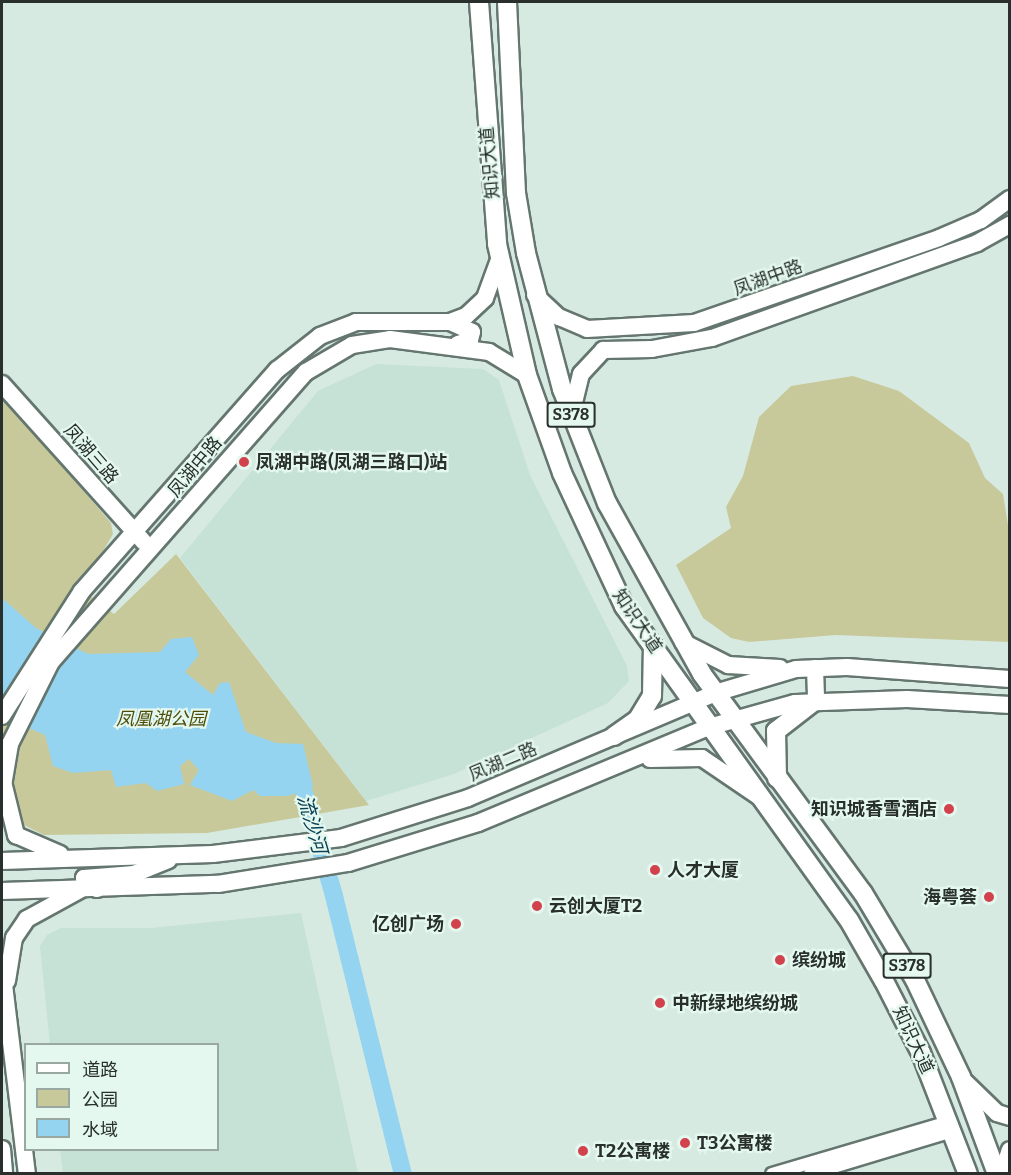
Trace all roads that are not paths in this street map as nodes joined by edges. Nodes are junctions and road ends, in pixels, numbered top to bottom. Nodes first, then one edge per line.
1 (479, 2) edge
2 (507, 2) edge
3 (1010, 199) edge
4 (1010, 225) edge
5 (500, 257) junction
6 (535, 295) junction
7 (450, 322) junction
8 (600, 330) junction
9 (458, 344) junction
10 (603, 350) junction
11 (527, 375) junction
12 (2, 384) edge
13 (571, 415) junction
14 (136, 535) junction
15 (150, 550) junction
16 (683, 642) junction
17 (653, 646) junction
18 (815, 668) junction
19 (796, 669) junction
20 (1010, 679) edge
21 (715, 693) junction
22 (816, 700) junction
23 (693, 702) junction
24 (1010, 705) edge
25 (2, 716) edge
26 (734, 719) junction
27 (709, 727) junction
28 (614, 736) junction
29 (626, 763) junction
30 (777, 780) junction
31 (2, 787) edge
32 (763, 800) junction
33 (180, 856) junction
34 (81, 859) junction
35 (2, 861) edge
36 (83, 888) junction
37 (2, 891) edge
38 (105, 891) junction
39 (2, 968) edge
40 (4, 999) edge
41 (961, 1077) junction
42 (1010, 1117) edge
43 (950, 1127) junction
44 (2, 1149) edge
45 (24, 1150) edge
46 (1010, 1150) edge
47 (24, 1151) edge
48 (4, 1173) edge
49 (27, 1173) edge
50 (772, 1173) edge
51 (810, 1173) edge
52 (968, 1173) edge
53 (997, 1173) edge
54 (1002, 1173) edge

1 - 5 main road, 知识大道 / S378
2 - 6 main road, 知识大道 / S378
3 - 8 street, 凤湖中路
4 - 10 street
5 - 7 street, 凤湖中路
5 - 11 main road, 知识大道 / S378
6 - 8 street, 凤湖中路
6 - 13 main road, 知识大道 / S378
7 - 9 street
7 - 14 street, 凤湖中路
8 - 10 street
9 - 11 street, 凤湖中路
9 - 15 street, 凤湖中路
10 - 13 street
11 - 17 main road, 知识大道 / S378
12 - 14 street, 凤湖三路
13 - 16 main road, 知识大道 / S378
14 - 15 street, 凤湖三路
14 - 25 street, 凤湖中路
15 - 31 street, 凤湖中路
16 - 19 street
16 - 21 main road, 知识大道 / S378
17 - 23 main road, 知识大道 / S378
17 - 28 main road
18 - 19 street, 凤湖二路
18 - 20 street, 凤湖二路
18 - 22 street
19 - 21 street, 凤湖二路
21 - 23 street, 凤湖二路
21 - 26 main road, 知识大道 / S378
22 - 24 street
22 - 26 street
22 - 30 main road
23 - 27 main road, 知识大道 / S378
23 - 28 street, 凤湖二路
26 - 27 street
26 - 30 main road, 知识大道 / S378
27 - 29 street
27 - 32 main road, 知识大道 / S378
28 - 29 street
28 - 33 street, 凤湖二路
29 - 32 street
29 - 38 street
30 - 41 main road, 知识大道 / S378
31 - 34 street
32 - 43 main road, 知识大道 / S378
33 - 34 street, 凤湖二路
33 - 38 street
34 - 35 street, 凤湖二路
36 - 37 street
36 - 38 street
36 - 40 street
39 - 40 street
40 - 45 street
41 - 42 street
41 - 53 main road, 知识大道 / S378
43 - 50 street
43 - 51 street
43 - 52 main road, 知识大道 / S378
44 - 48 street
46 - 54 street
47 - 49 street

